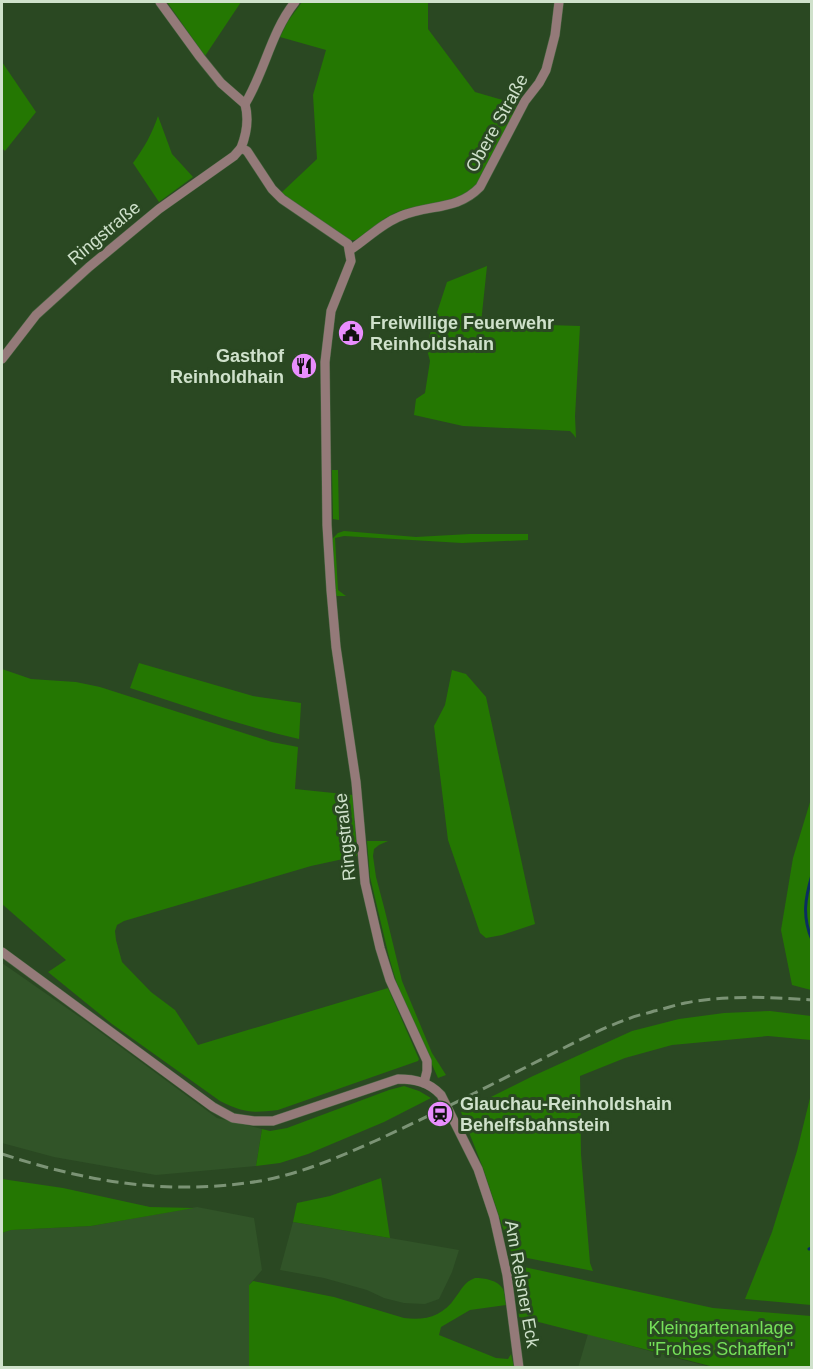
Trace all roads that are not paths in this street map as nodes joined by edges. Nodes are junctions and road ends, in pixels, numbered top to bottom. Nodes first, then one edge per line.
1 (160, 2) edge
2 (295, 2) edge
3 (559, 2) edge
4 (245, 104) junction
5 (241, 148) junction
6 (350, 250) junction
7 (2, 359) edge
8 (2, 952) edge
9 (424, 1083) junction
10 (519, 1368) edge

1 - 4 street
2 - 4 street
3 - 6 street, Obere Straße
4 - 5 street
5 - 6 street
5 - 7 street, Ringstraße
6 - 9 street, Ringstraße
8 - 9 street
9 - 10 street, Am Relsner Eck

